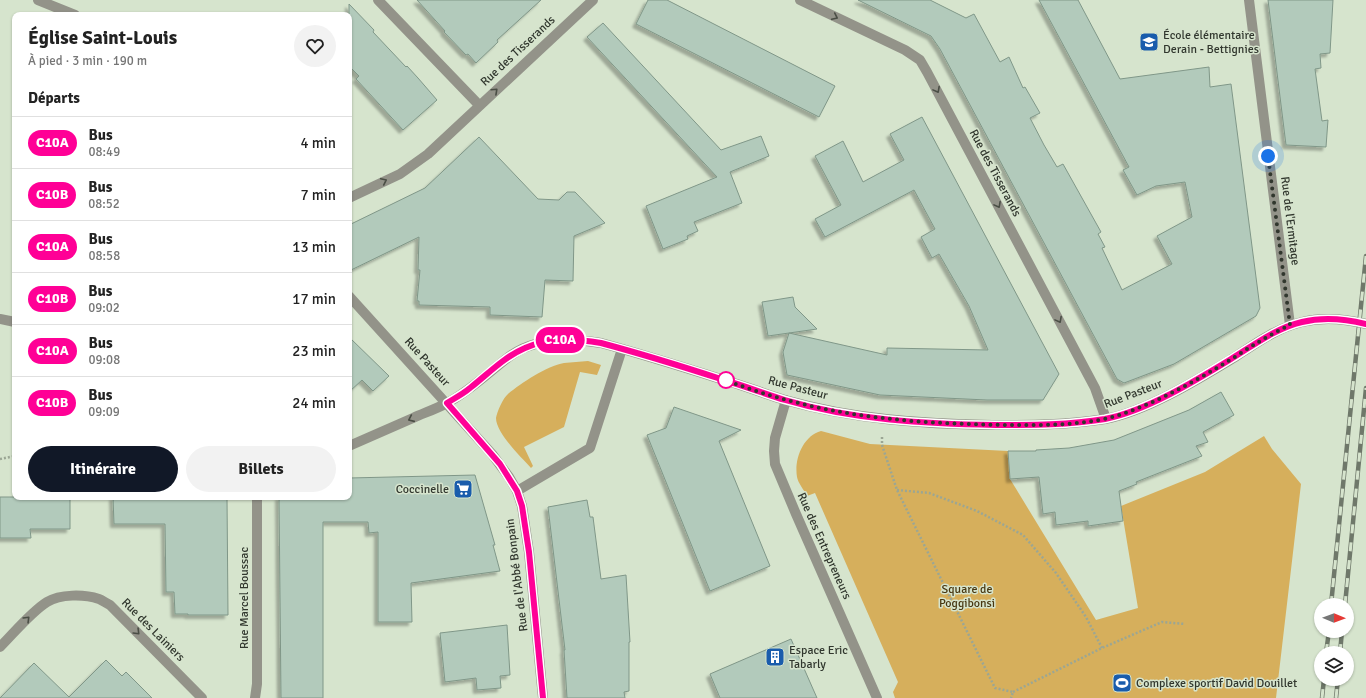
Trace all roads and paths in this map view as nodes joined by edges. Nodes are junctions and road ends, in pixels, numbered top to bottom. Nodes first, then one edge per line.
1 (38, 0) edge
2 (378, 0) edge
3 (593, 0) edge
4 (800, 0) edge
5 (1249, 0) edge
6 (68, 12) edge
7 (479, 105) junction
8 (352, 197) edge
9 (352, 299) edge
10 (0, 319) edge
11 (12, 321) edge
12 (1366, 324) edge
13 (1290, 325) junction
14 (622, 349) junction
15 (786, 400) junction
16 (447, 403) junction
17 (1106, 418) junction
18 (884, 419) junction
19 (352, 445) edge
20 (12, 457) edge
21 (0, 459) edge
22 (896, 490) junction
23 (517, 491) junction
24 (257, 500) edge
25 (1185, 624) dead end
26 (0, 647) edge
27 (1102, 648) junction
28 (1013, 692) junction
29 (202, 698) edge
30 (255, 698) edge
31 (544, 698) edge
32 (877, 698) edge
33 (1010, 698) edge

1 - 6 street
2 - 7 street, Rue des Tisserands
7 -> 3 street, Rue des Tisserands
4 -> 17 street, Rue des Tisserands
5 - 13 street, Rue de l'Ermitage
8 -> 7 street, Rue des Tisserands
9 - 16 street, Rue Pasteur
10 - 11 street
12 - 13 street, Rue Pasteur
13 - 17 street, Rue Pasteur
14 - 15 street, Rue Pasteur
14 - 16 street, Rue Pasteur
14 - 23 street
15 - 18 street, Rue Pasteur
15 - 32 street, Rue des Entrepreneurs
16 -> 19 street
16 - 23 street, Rue de l'Abbé Bonpain
17 - 18 street, Rue Pasteur
18 - 22 path
20 - 21 path
22 - 27 path
22 - 28 path
23 - 31 street, Rue de l'Abbé Bonpain
24 - 30 street, Rue Marcel Boussac
25 - 27 path
26 -> 29 street, Rue des Lainiers
27 - 28 path
28 - 33 path

